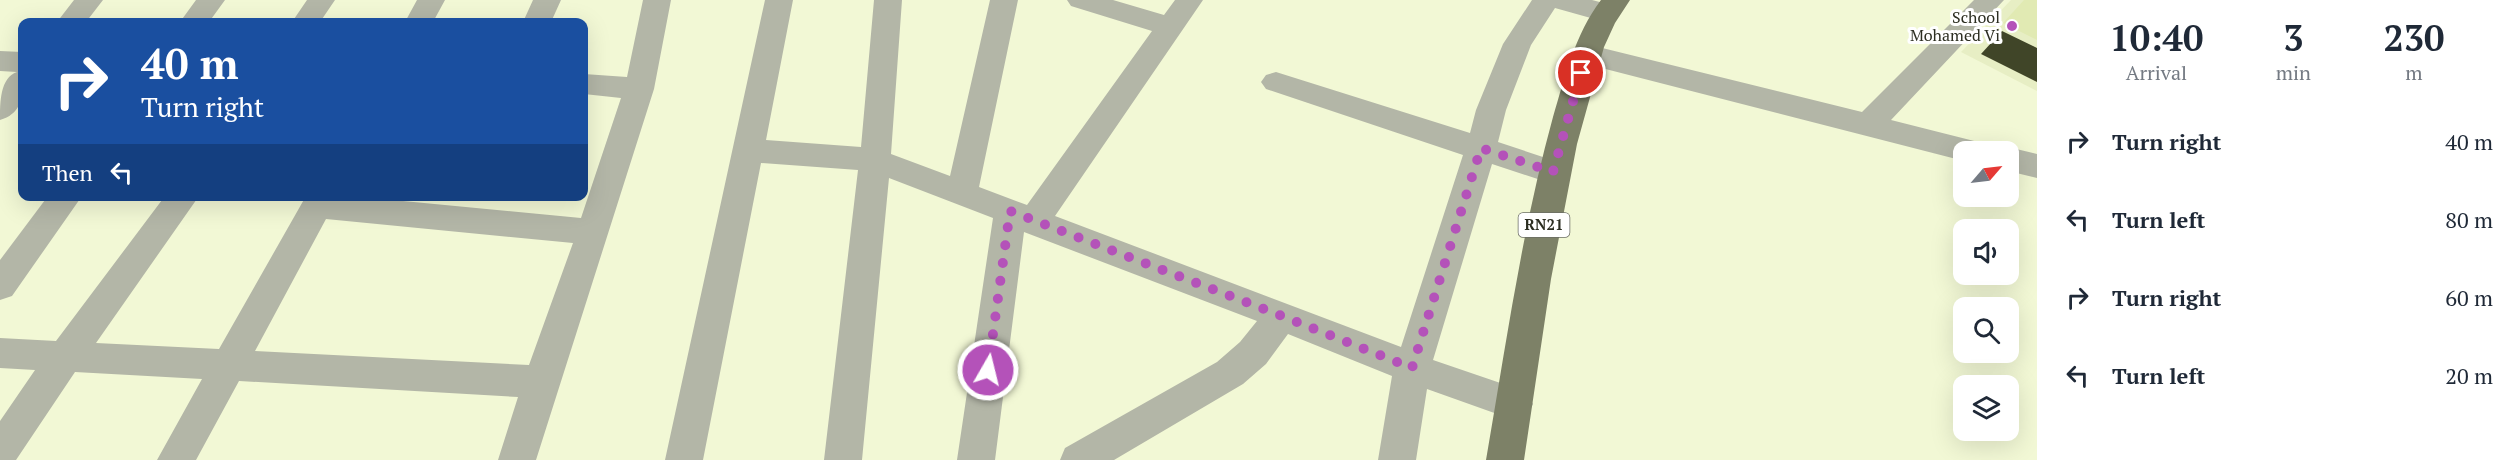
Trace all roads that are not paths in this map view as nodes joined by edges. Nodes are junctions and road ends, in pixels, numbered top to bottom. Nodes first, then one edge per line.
1 (89, 0) edge
2 (211, 0) edge
3 (321, 0) edge
4 (431, 0) edge
5 (547, 0) edge
6 (657, 0) edge
7 (779, 0) edge
8 (888, 0) edge
9 (1004, 0) edge
10 (1081, 0) edge
11 (1189, 0) edge
12 (1546, 0) edge
13 (1558, 0) edge
14 (1990, 0) edge
15 (1610, 6) edge
16 (74, 18) edge
17 (197, 18) edge
18 (309, 18) edge
19 (421, 18) edge
20 (539, 18) edge
21 (1169, 26) junction
22 (1586, 54) junction
23 (0, 61) edge
24 (18, 62) edge
25 (1276, 82) dead end
26 (588, 84) edge
27 (18, 86) edge
28 (639, 89) junction
29 (0, 109) edge
30 (1867, 126) junction
31 (1953, 147) edge
32 (1481, 148) junction
33 (748, 151) junction
34 (875, 160) junction
35 (2019, 162) edge
36 (2037, 166) edge
37 (1553, 172) junction
38 (962, 193) junction
39 (62, 201) edge
40 (179, 201) edge
41 (320, 201) edge
42 (453, 208) edge
43 (1022, 217) junction
44 (593, 232) junction
45 (0, 286) edge
46 (1282, 316) junction
47 (0, 353) edge
48 (65, 357) junction
49 (230, 365) junction
50 (1412, 368) junction
51 (541, 382) junction
52 (1514, 404) junction
53 (0, 453) edge
54 (176, 460) edge
55 (517, 460) edge
56 (684, 460) edge
57 (843, 460) edge
58 (976, 460) edge
59 (1079, 460) edge
60 (1397, 460) edge
61 (1505, 460) edge

1 - 16 street
2 - 17 street
3 - 18 street
4 - 19 street
5 - 20 street
6 - 28 street
7 - 33 street
8 - 34 street
9 - 38 street
10 - 21 street
11 - 21 street
12 - 32 street
13 - 15 street
14 - 30 street
15 - 22 main road, RN21
21 - 43 street
22 - 30 street
22 - 37 main road, RN21
23 - 24 street
25 - 32 street
26 - 28 street
27 - 29 street
28 - 44 street
30 - 31 street
32 - 37 street
32 - 50 street
33 - 34 street
33 - 56 street
34 - 38 street
34 - 57 street
35 - 36 street
37 - 52 main road, RN21
38 - 43 street
39 - 45 street
40 - 48 street
41 - 42 street
41 - 49 street
42 - 44 street
43 - 46 street
43 - 58 street
44 - 51 street
46 - 50 street
46 - 59 street
47 - 48 street
48 - 49 street
48 - 53 street
49 - 51 street
49 - 54 street
50 - 52 street
50 - 60 street
51 - 55 street
52 - 61 main road, RN21

